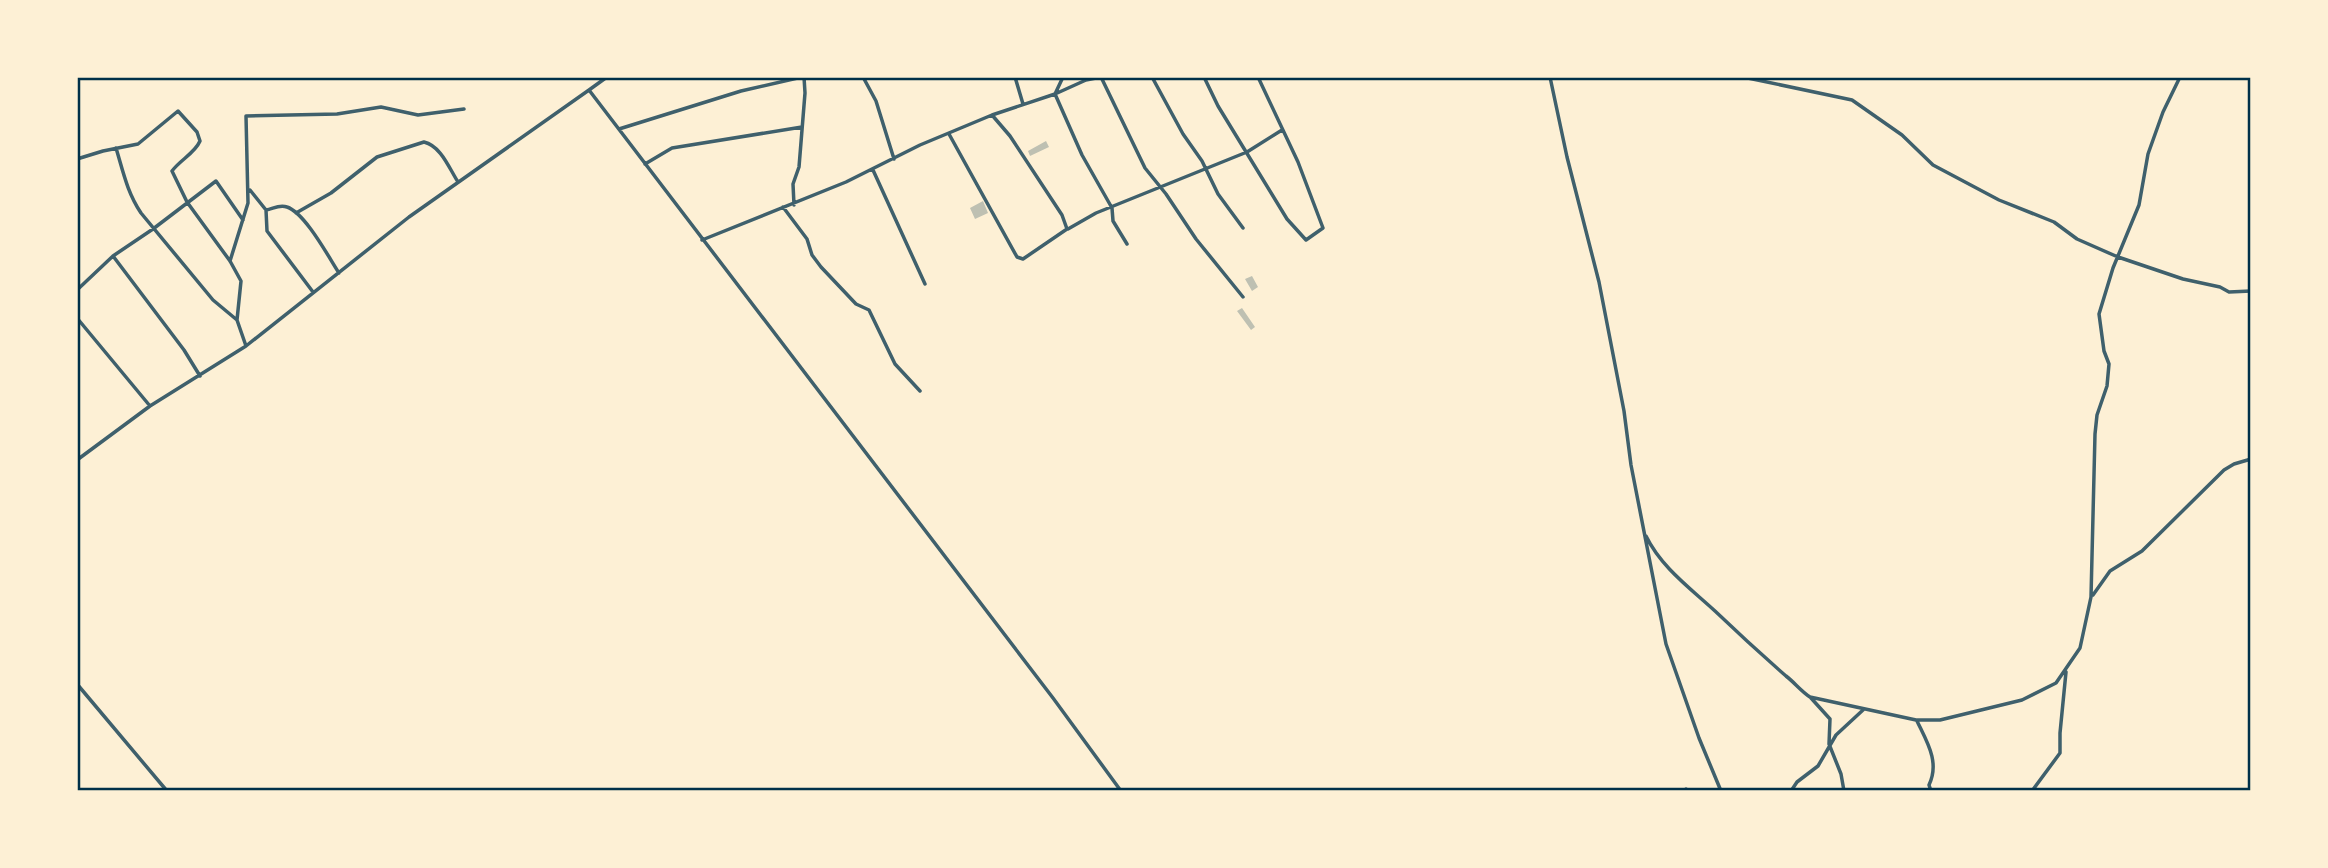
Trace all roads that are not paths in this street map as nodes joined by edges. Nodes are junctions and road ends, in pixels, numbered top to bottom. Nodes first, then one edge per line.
1 (607, 77) edge
2 (803, 77) edge
3 (863, 77) edge
4 (1015, 77) edge
5 (1063, 77) edge
6 (1101, 77) edge
7 (1152, 77) edge
8 (1204, 77) edge
9 (1258, 77) edge
10 (1550, 77) edge
11 (1743, 77) edge
12 (2180, 77) edge
13 (589, 90) junction
14 (1055, 94) junction
15 (1023, 104) junction
16 (464, 109) dead end
17 (992, 115) junction
18 (802, 127) junction
19 (619, 129) junction
20 (1282, 130) junction
21 (949, 134) junction
22 (116, 148) junction
23 (1247, 152) junction
24 (77, 159) edge
25 (894, 159) junction
26 (645, 164) junction
27 (1206, 169) junction
28 (873, 170) junction
29 (457, 182) junction
30 (1161, 188) junction
31 (248, 189) junction
32 (187, 202) junction
33 (794, 205) junction
34 (783, 207) junction
35 (1112, 208) junction
36 (265, 210) junction
37 (296, 213) junction
38 (243, 220) junction
39 (1243, 228) dead end
40 (153, 229) junction
41 (1068, 229) junction
42 (702, 240) junction
43 (1127, 244) dead end
44 (113, 256) junction
45 (2118, 257) junction
46 (230, 261) junction
47 (339, 273) junction
48 (925, 284) dead end
49 (77, 290) edge
50 (2251, 291) edge
51 (313, 292) junction
52 (1243, 297) dead end
53 (77, 318) edge
54 (237, 320) junction
55 (246, 346) junction
56 (200, 376) junction
57 (920, 391) dead end
58 (150, 406) junction
59 (2251, 459) edge
60 (77, 460) edge
61 (1646, 536) junction
62 (2091, 597) junction
63 (2067, 670) junction
64 (77, 684) edge
65 (1810, 697) junction
66 (1864, 709) junction
67 (1916, 720) junction
68 (1829, 744) junction
69 (167, 791) edge
70 (1121, 791) edge
71 (1721, 791) edge
72 (1791, 791) edge
73 (1844, 791) edge
74 (1931, 791) edge
75 (2032, 791) edge

1 - 13 street
2 - 18 street
2 - 19 street
3 - 25 street
4 - 15 street
5 - 14 street
6 - 14 street
6 - 30 street
7 - 27 street
8 - 23 street
9 - 20 street
10 - 61 street
11 - 45 street
12 - 45 street
13 - 19 street
13 - 29 street
14 - 15 street
14 - 35 street
15 - 17 street
16 - 31 street
17 - 21 street
17 - 41 street
18 - 26 street
18 - 33 street
19 - 26 street
20 - 23 street
20 - 23 street
21 - 25 street
21 - 41 street
22 - 24 street
22 - 32 street
22 - 40 street
23 - 27 street
25 - 28 street
26 - 42 street
27 - 30 street
27 - 39 street
28 - 33 street
28 - 48 street
29 - 37 street
29 - 47 street
30 - 35 street
30 - 52 street
31 - 36 street
31 - 38 street
32 - 38 street
32 - 40 street
32 - 46 street
33 - 34 street
34 - 42 street
34 - 57 street
35 - 41 street
35 - 43 street
36 - 37 street
36 - 51 street
37 - 47 street
38 - 46 street
40 - 44 street
40 - 54 street
42 - 70 street
44 - 49 street
44 - 56 street
45 - 50 street
45 - 62 street
46 - 54 street
47 - 51 street
51 - 55 street
53 - 58 street
54 - 55 street
55 - 56 street
56 - 58 street
58 - 60 street
59 - 62 street
61 - 65 street
61 - 71 street
62 - 63 street
63 - 67 street
63 - 75 street
64 - 69 street
65 - 66 street
65 - 68 street
66 - 67 street
66 - 68 street
67 - 74 street
68 - 72 street
68 - 73 street

